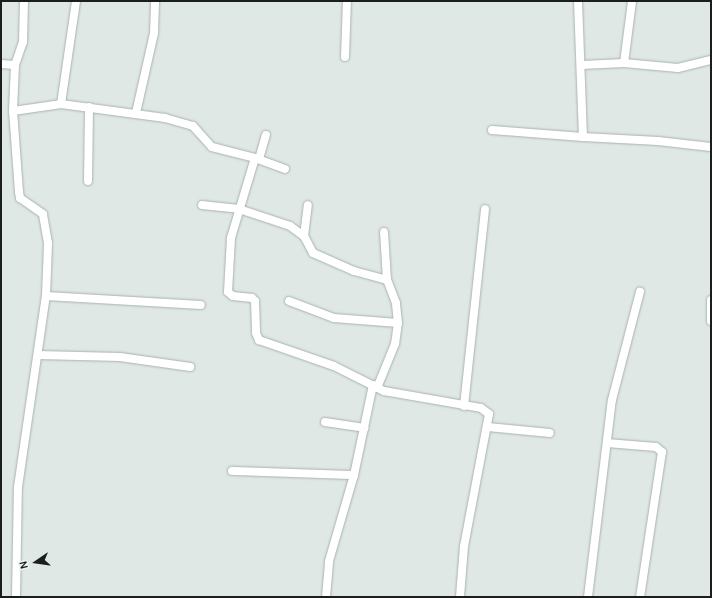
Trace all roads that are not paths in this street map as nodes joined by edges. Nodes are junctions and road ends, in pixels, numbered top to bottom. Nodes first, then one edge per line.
1 (24, 1) edge
2 (76, 1) edge
3 (155, 1) edge
4 (347, 1) edge
5 (578, 1) edge
6 (632, 1) edge
7 (711, 56) edge
8 (345, 57) dead end
9 (711, 60) edge
10 (624, 63) junction
11 (1, 64) edge
12 (14, 65) junction
13 (582, 66) junction
14 (61, 104) junction
15 (89, 107) junction
16 (13, 111) junction
17 (136, 113) junction
18 (492, 130) dead end
19 (266, 134) dead end
20 (583, 137) junction
21 (711, 147) edge
22 (257, 158) junction
23 (285, 169) dead end
24 (88, 181) dead end
25 (202, 204) dead end
26 (308, 206) dead end
27 (239, 209) junction
28 (485, 209) dead end
29 (384, 232) dead end
30 (304, 236) junction
31 (387, 280) junction
32 (640, 292) dead end
33 (46, 296) junction
34 (711, 300) edge
35 (289, 301) dead end
36 (201, 305) dead end
37 (711, 321) edge
38 (398, 323) junction
39 (38, 355) junction
40 (190, 368) dead end
41 (375, 387) junction
42 (464, 406) junction
43 (325, 422) dead end
44 (488, 427) junction
45 (365, 428) junction
46 (550, 433) dead end
47 (607, 443) junction
48 (232, 471) dead end
49 (354, 476) junction
50 (16, 597) edge
51 (326, 597) edge
52 (460, 597) edge
53 (588, 597) edge
54 (640, 597) edge

1 - 12 street
2 - 14 street
3 - 17 street
4 - 8 street
5 - 13 street
6 - 10 street
7 - 9 street
9 - 10 street
10 - 13 street
11 - 12 street
12 - 16 street
13 - 20 street
14 - 15 street
14 - 16 street
15 - 17 street
15 - 24 street
16 - 33 street
17 - 22 street
18 - 20 street
19 - 22 street
20 - 21 street
22 - 23 street
22 - 27 street
25 - 27 street
26 - 30 street
27 - 30 street
27 - 41 street
28 - 42 street
29 - 31 street
30 - 31 street
31 - 38 street
32 - 47 street
33 - 36 street
33 - 39 street
34 - 37 street
35 - 38 street
38 - 41 street
39 - 40 street
39 - 50 street
41 - 42 street
41 - 45 street
42 - 44 street
43 - 45 street
44 - 46 street
44 - 52 street
45 - 49 street
47 - 53 street
47 - 54 street
48 - 49 street
49 - 51 street

